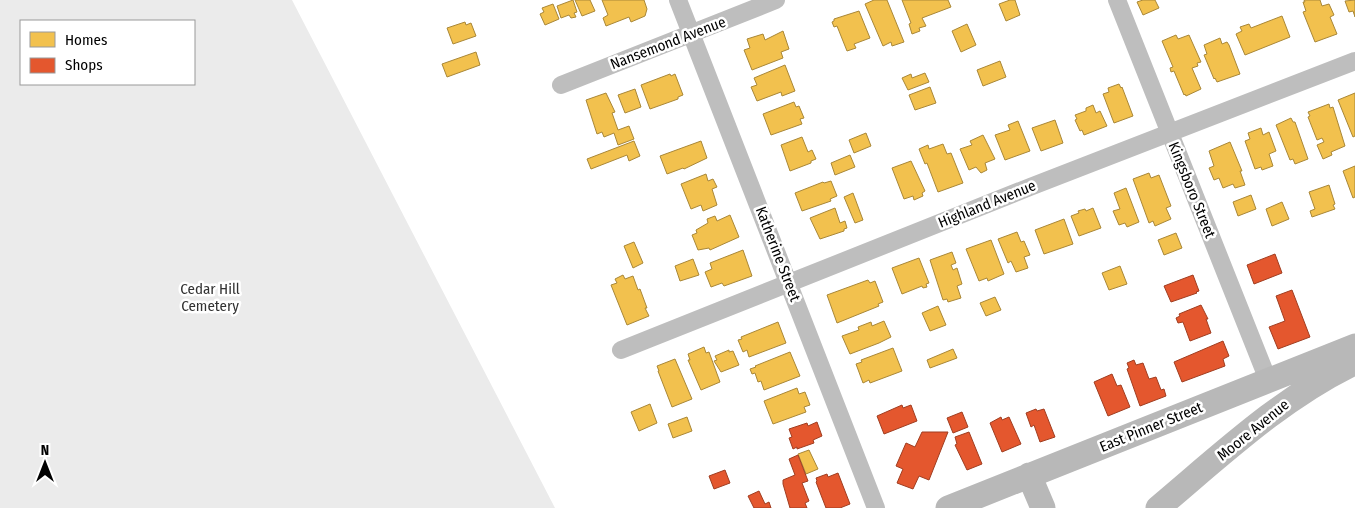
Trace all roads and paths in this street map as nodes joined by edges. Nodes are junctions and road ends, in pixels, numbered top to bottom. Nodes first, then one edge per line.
1 (678, 0) edge
2 (776, 0) edge
3 (1117, 0) edge
4 (691, 34) junction
5 (1355, 61) edge
6 (561, 85) dead end
7 (1169, 134) junction
8 (790, 283) junction
9 (1355, 346) edge
10 (621, 350) dead end
11 (1355, 362) edge
12 (1268, 380) junction
13 (1030, 475) junction
14 (876, 508) edge
15 (948, 508) edge
16 (1043, 508) edge
17 (1158, 508) edge

1 - 4 street, Katherine Street
2 - 4 street, Nansemond Avenue
3 - 7 street, Kingsboro Street
4 - 6 street, Nansemond Avenue
4 - 8 street, Katherine Street
5 - 7 street, Highland Avenue
7 - 8 street, Highland Avenue
7 - 12 street, Kingsboro Street
8 - 10 street, Highland Avenue
8 - 14 street, Katherine Street
9 - 12 main road, East Pinner Street
11 - 17 main road, Moore Avenue
12 - 13 main road, East Pinner Street
13 - 15 main road, East Pinner Street
13 - 16 main road

